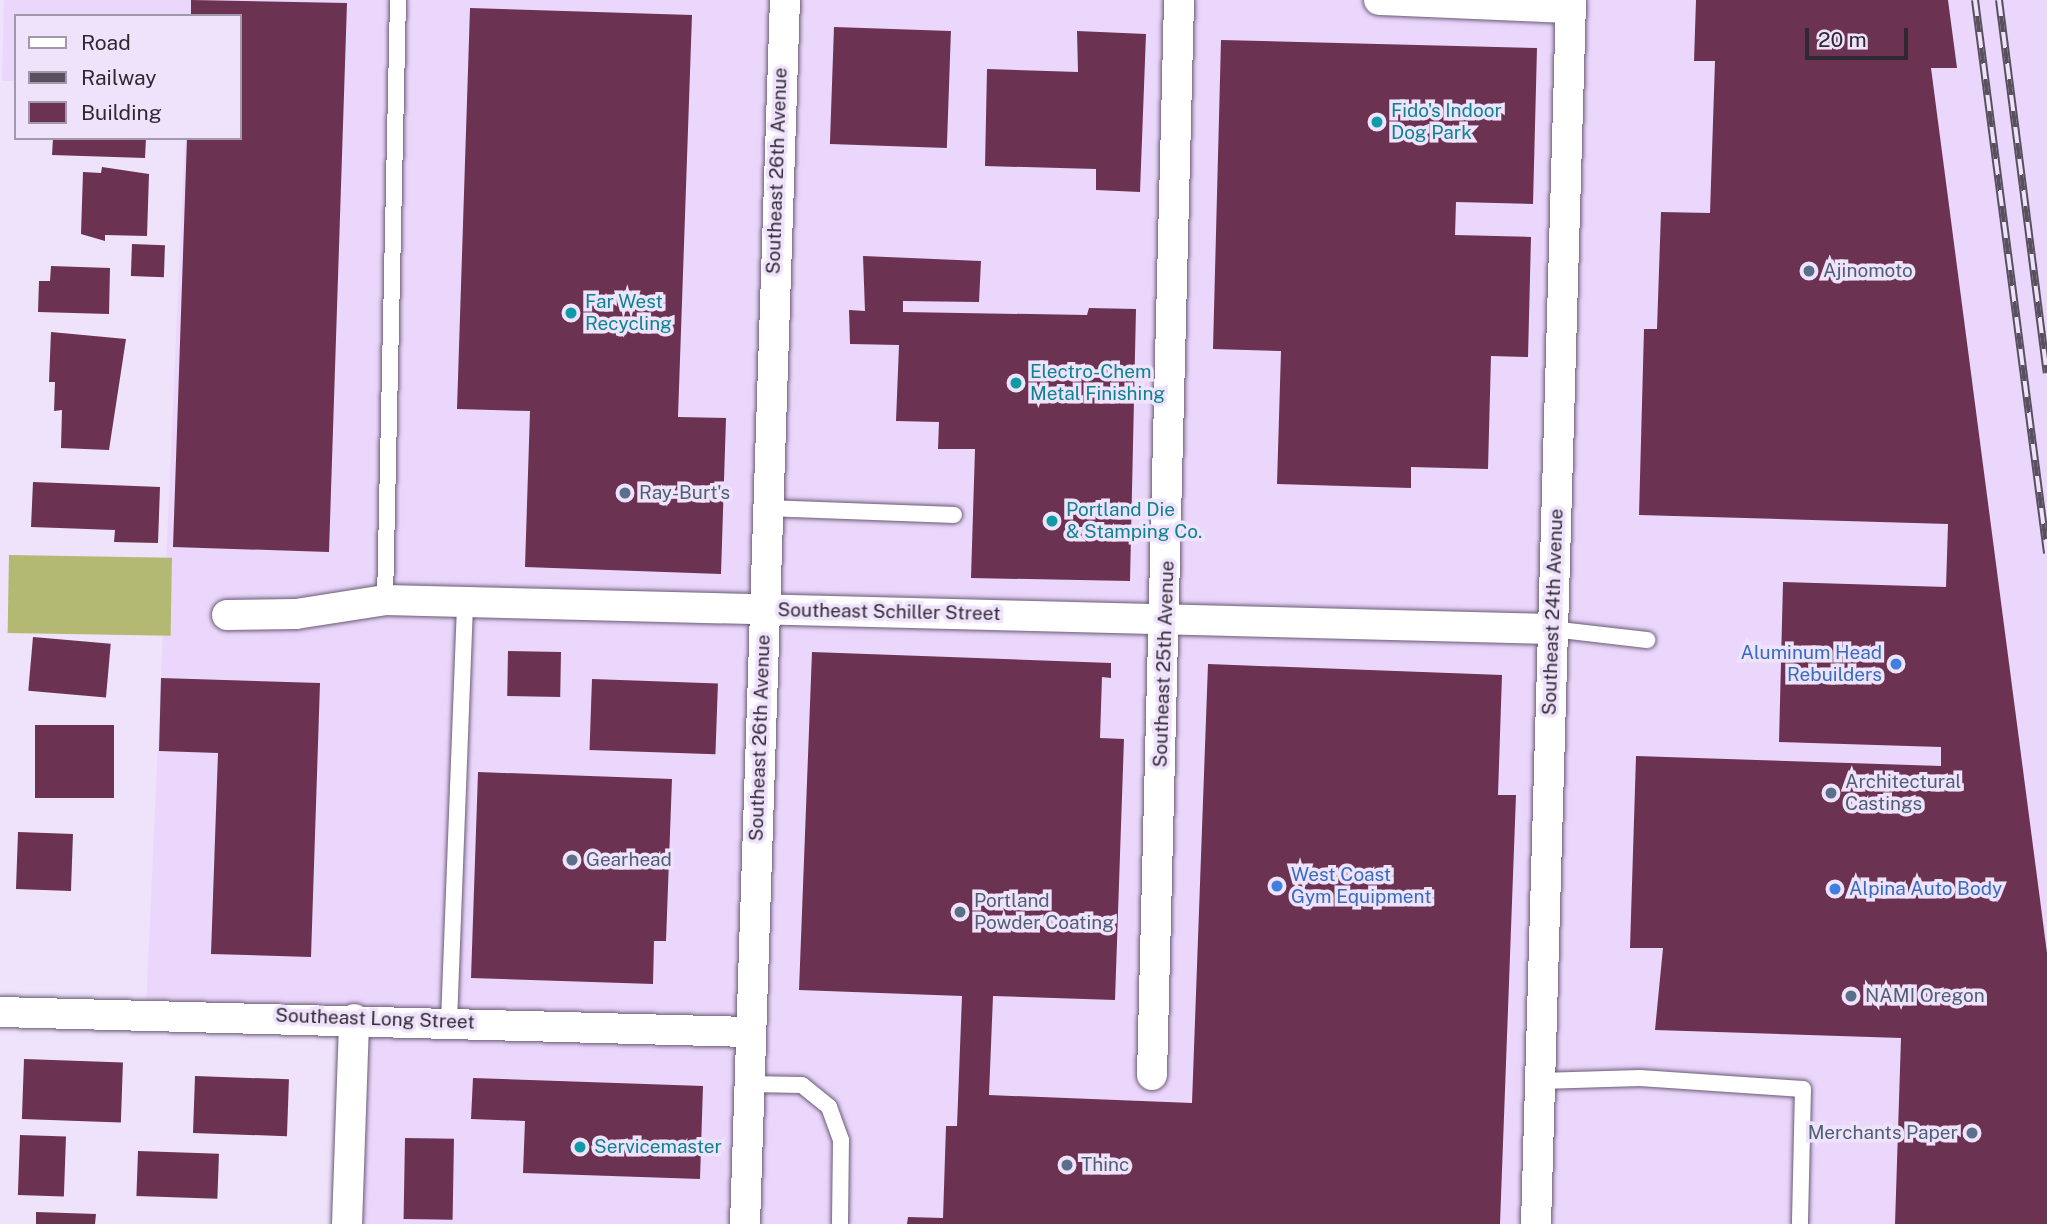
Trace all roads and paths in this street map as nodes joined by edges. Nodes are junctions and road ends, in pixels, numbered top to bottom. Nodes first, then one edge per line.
1 (398, 0) edge
2 (785, 0) edge
3 (1179, 0) edge
4 (1379, 0) edge
5 (1455, 2) edge
6 (1571, 4) edge
7 (767, 508) junction
8 (954, 515) dead end
9 (385, 600) junction
10 (465, 603) junction
11 (764, 609) junction
12 (227, 615) dead end
13 (1166, 619) junction
14 (1552, 629) junction
15 (1647, 640) dead end
16 (0, 1012) edge
17 (354, 1019) junction
18 (449, 1022) junction
19 (750, 1032) junction
20 (1152, 1075) dead end
21 (1540, 1081) junction
22 (748, 1084) junction
23 (347, 1224) edge
24 (745, 1224) edge
25 (840, 1224) edge
26 (1536, 1224) edge
27 (1800, 1224) edge

1 - 9 lane
2 - 7 street, Southeast 26th Avenue
3 - 13 street, Southeast 25th Avenue
4 - 5 street
5 - 6 street
6 - 14 street, Southeast 24th Avenue
7 - 8 lane
7 - 11 street, Southeast 26th Avenue
9 - 10 street, Southeast Schiller Street
9 - 12 street, Southeast Schiller Street
10 - 11 street, Southeast Schiller Street
10 - 18 lane
11 - 13 street, Southeast Schiller Street
11 - 19 street, Southeast 26th Avenue
13 - 14 street, Southeast Schiller Street
13 - 20 street, Southeast 25th Avenue
14 - 15 lane
14 - 21 street, Southeast 24th Avenue
16 - 17 street, Southeast Long Street
17 - 18 street, Southeast Long Street
17 - 23 street
18 - 19 street, Southeast Long Street
19 - 22 street, Southeast 26th Avenue
21 - 26 street, Southeast 24th Avenue
21 - 27 lane
22 - 24 street, Southeast 26th Avenue
22 - 25 lane

